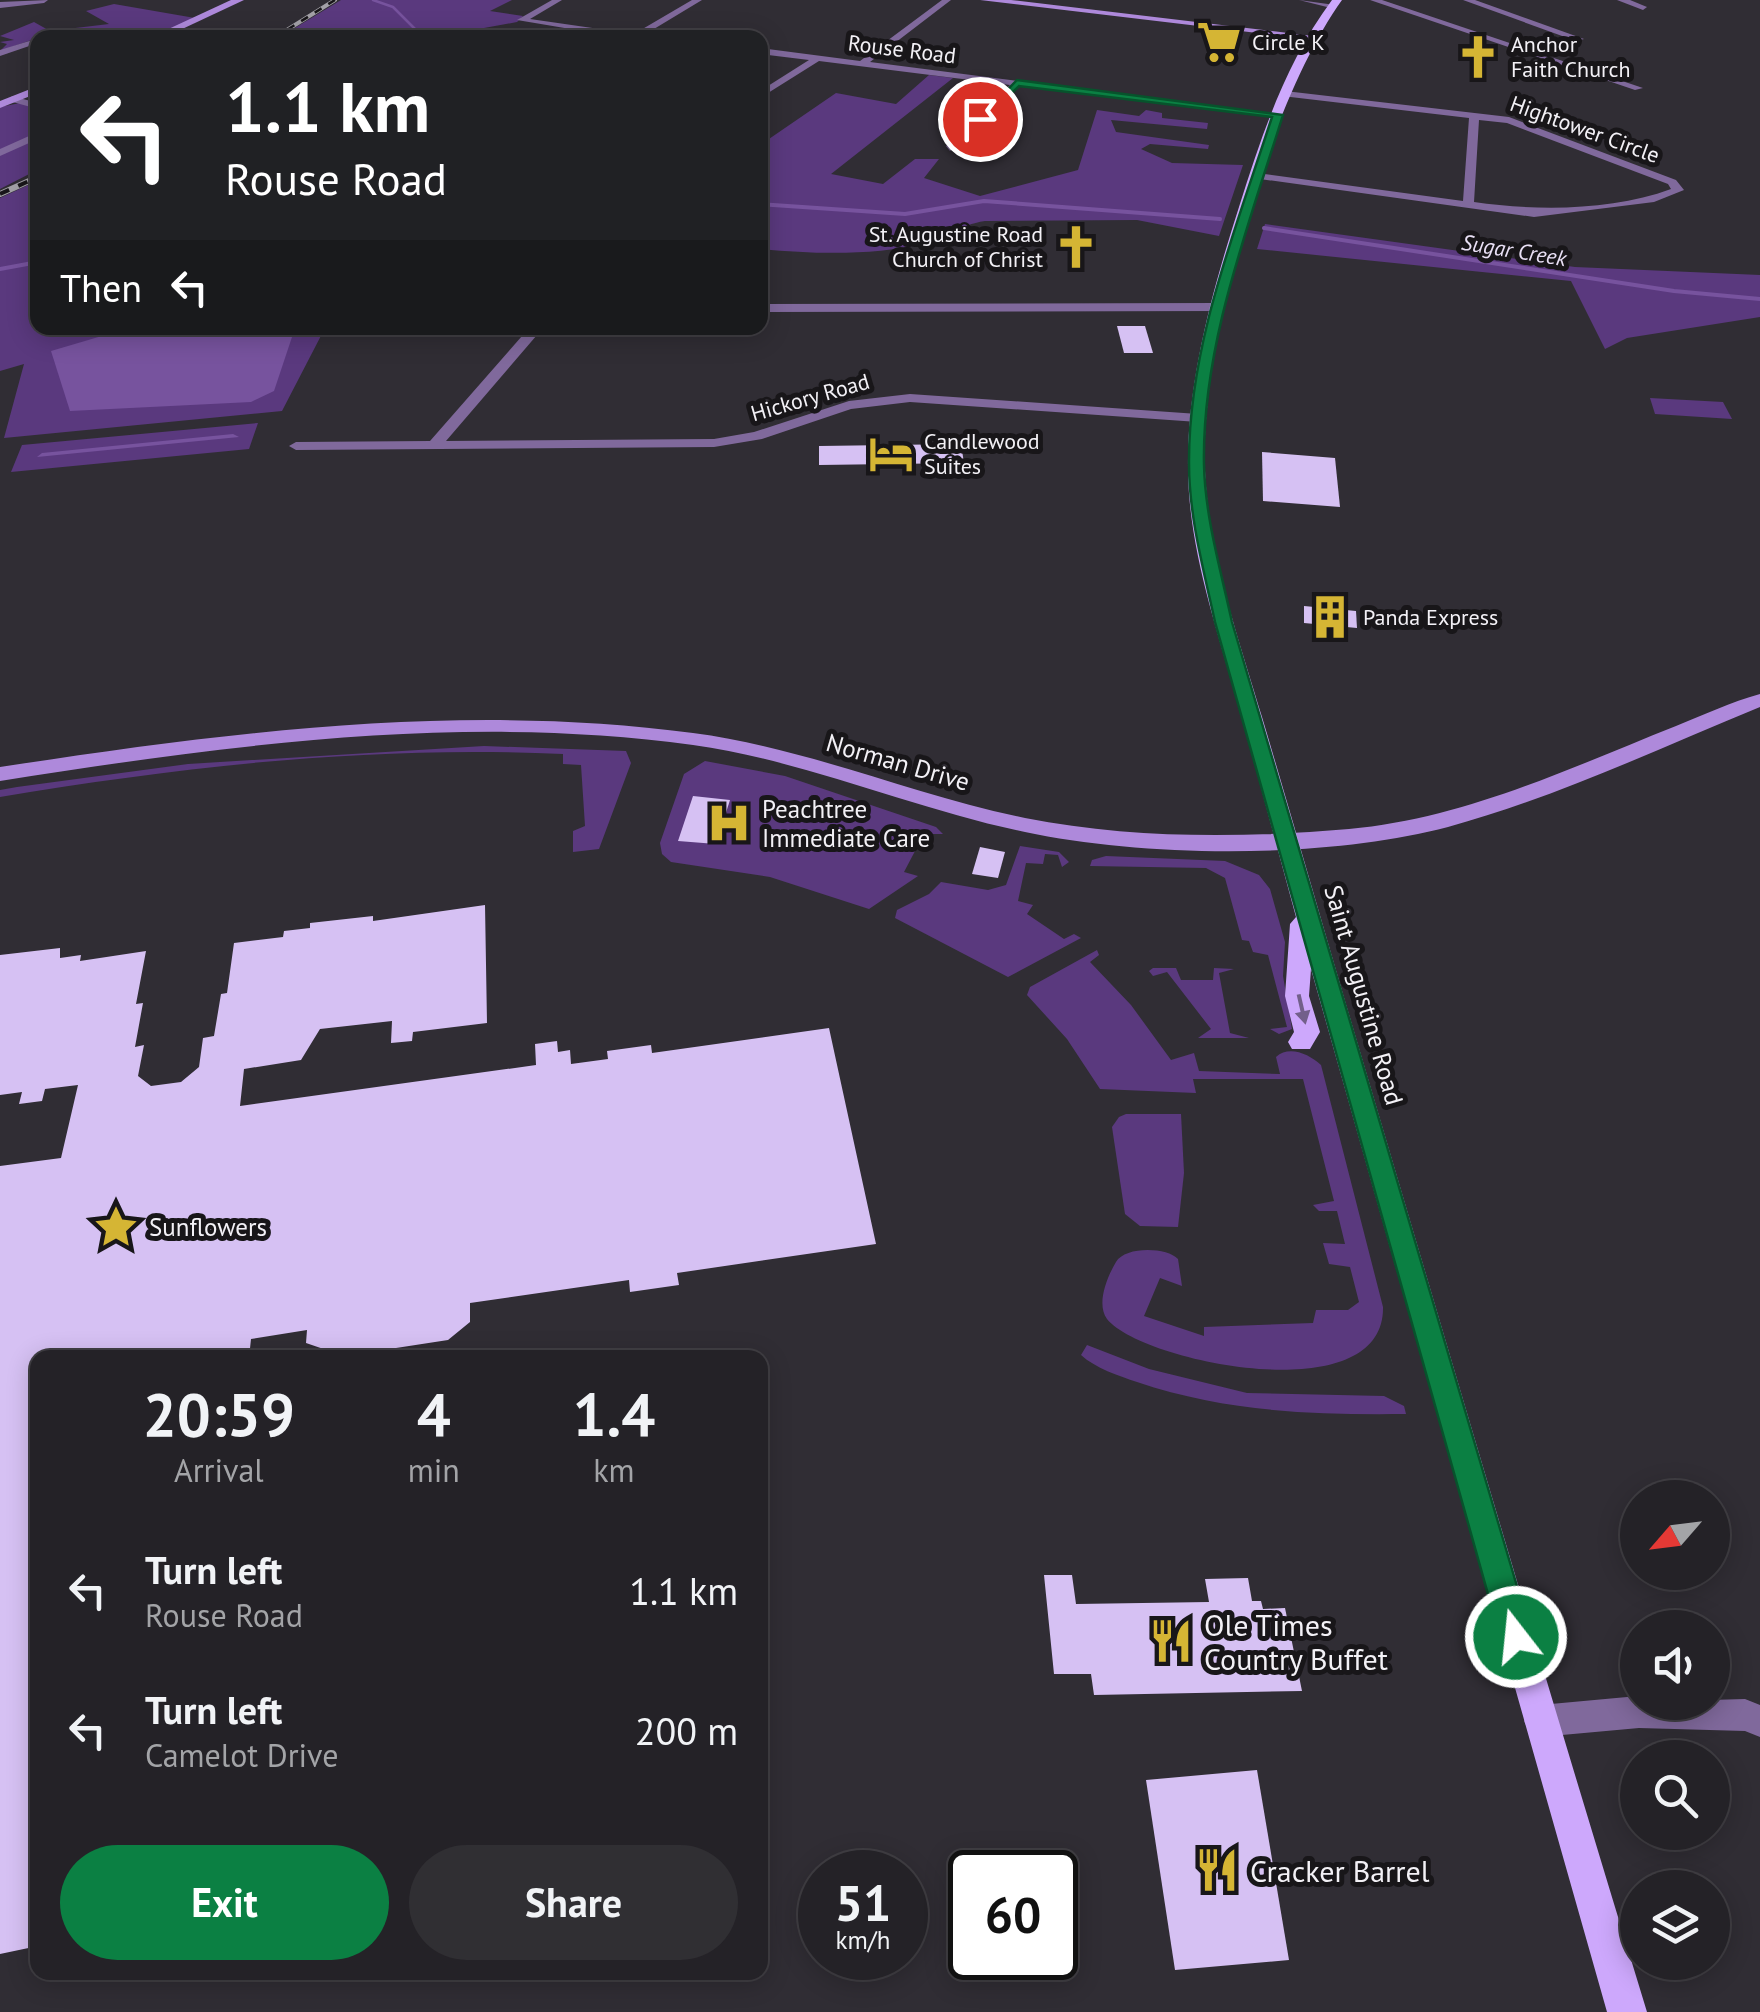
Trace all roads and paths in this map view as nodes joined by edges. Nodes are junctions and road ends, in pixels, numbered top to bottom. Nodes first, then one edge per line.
1 (44, 0) edge
2 (240, 0) edge
3 (558, 0) edge
4 (698, 0) edge
5 (947, 0) edge
6 (985, 0) edge
7 (1303, 0) edge
8 (1374, 0) edge
9 (1467, 0) edge
10 (1621, 0) edge
11 (1334, 3) edge
12 (0, 5) edge
13 (1643, 7) dead end
14 (172, 30) edge
15 (588, 30) edge
16 (646, 30) edge
17 (1308, 36) junction
18 (1579, 39) dead end
19 (30, 43) edge
20 (0, 53) edge
21 (768, 53) edge
22 (818, 58) junction
23 (862, 64) junction
24 (1017, 83) junction
25 (1638, 88) dead end
26 (768, 90) edge
27 (1285, 94) junction
28 (1278, 115) junction
29 (1474, 115) junction
30 (30, 139) edge
31 (950, 148) dead end
32 (0, 152) edge
33 (1257, 176) junction
34 (1468, 206) junction
35 (1218, 307) junction
36 (768, 308) edge
37 (530, 335) edge
38 (1198, 418) junction
39 (434, 445) junction
40 (296, 446) dead end
41 (1760, 700) edge
42 (0, 774) edge
43 (1285, 838) junction
44 (1304, 904) junction
45 (1300, 1042) dead end
46 (1760, 1721) edge
47 (1540, 1722) junction
48 (1627, 2012) edge

1 - 12 street
2 - 14 street
3 - 15 street
4 - 16 street
5 - 23 street
6 - 17 street
7 - 11 street
8 - 25 street
9 - 18 street
10 - 13 street
11 - 17 main road, Saint Augustine Road
17 - 27 main road, Saint Augustine Road
19 - 20 street
21 - 22 street, Rouse Road
22 - 23 street, Rouse Road
22 - 26 street
23 - 24 street, Rouse Road
24 - 28 street, Rouse Road
24 - 31 street
27 - 28 main road, Saint Augustine Road
27 - 29 street, Hightower Circle
28 - 33 main road, Saint Augustine Road
29 - 34 street
29 - 34 street, Hightower Circle
30 - 32 street
33 - 34 street, Hightower Circle
33 - 35 main road, Saint Augustine Road
35 - 36 street
35 - 38 main road, Saint Augustine Road
37 - 39 street
38 - 39 street, Hickory Road
38 - 43 main road, Saint Augustine Road
39 - 40 street, Hickory Road
41 - 43 street, Norman Drive
42 - 43 street, Norman Drive
43 - 44 main road, Saint Augustine Road
44 -> 45 main road
44 - 47 main road, Saint Augustine Road
46 - 47 street
47 - 48 main road, Saint Augustine Road

